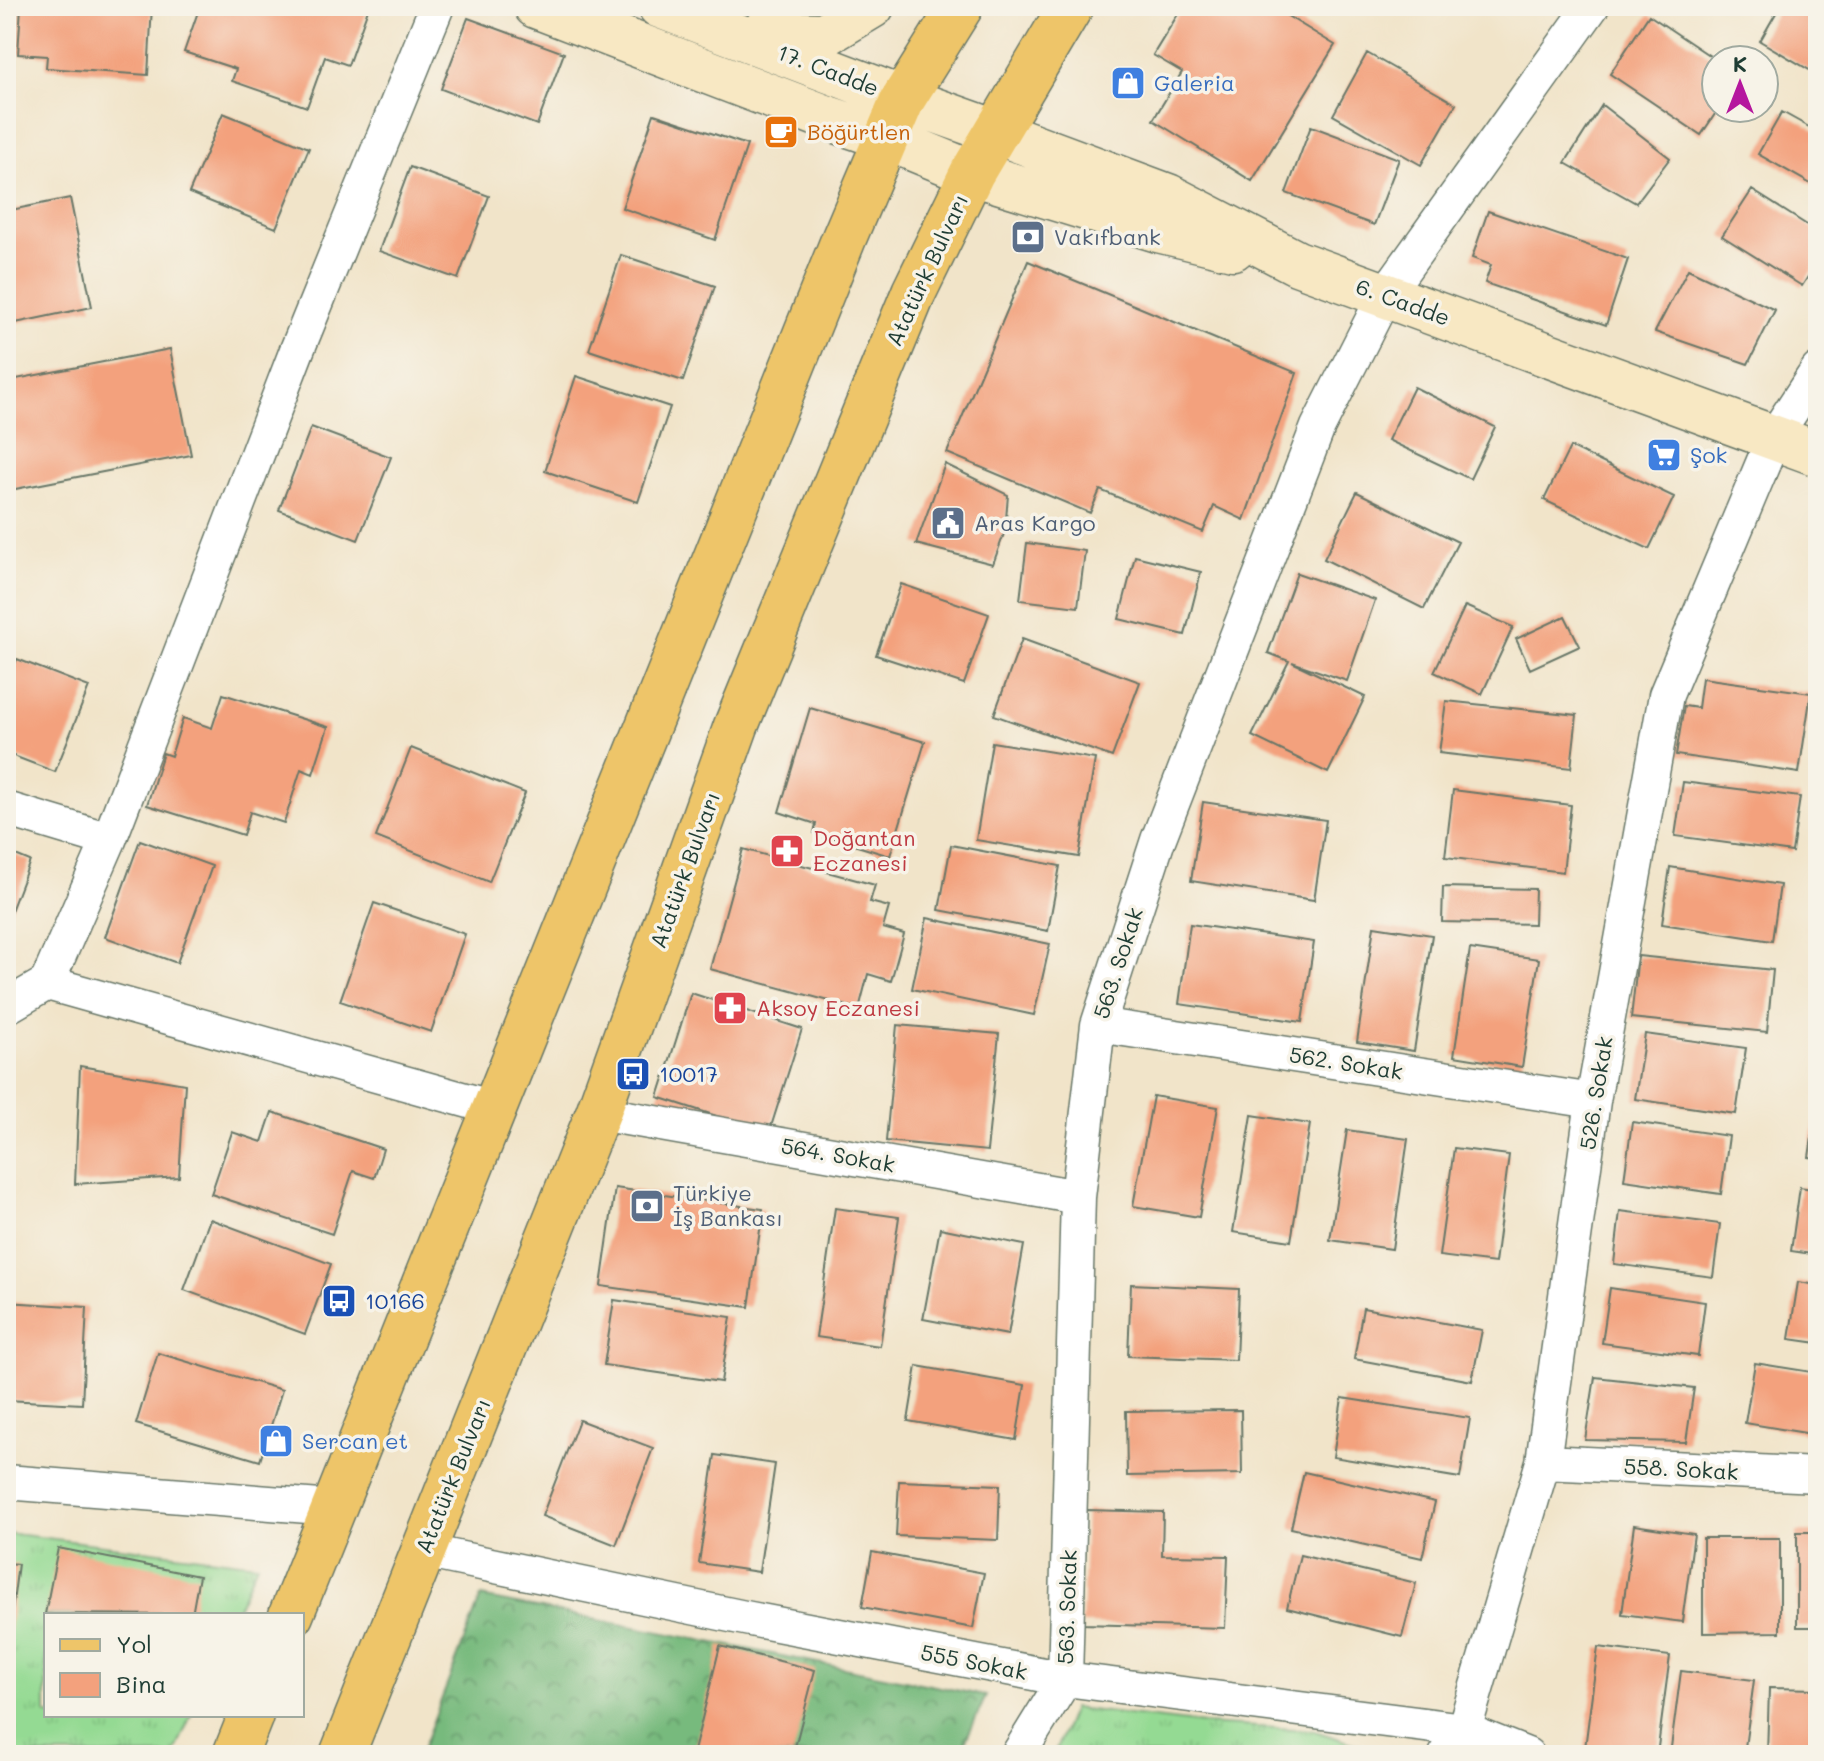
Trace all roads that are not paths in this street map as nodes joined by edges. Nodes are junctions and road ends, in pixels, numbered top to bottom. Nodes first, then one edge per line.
1 (437, 6) edge
2 (536, 6) edge
3 (660, 6) edge
4 (872, 6) edge
5 (961, 6) edge
6 (1071, 6) edge
7 (1592, 6) edge
8 (726, 31) junction
9 (895, 119) junction
10 (996, 132) junction
11 (972, 173) junction
12 (1297, 263) junction
13 (1385, 295) junction
14 (1818, 370) edge
15 (1774, 437) junction
16 (1818, 454) edge
17 (6, 809) edge
18 (109, 840) junction
19 (47, 983) junction
20 (6, 1007) edge
21 (1098, 1025) junction
22 (1593, 1101) junction
23 (494, 1108) junction
24 (598, 1113) junction
25 (1078, 1197) junction
26 (1543, 1462) junction
27 (1818, 1475) edge
28 (6, 1482) edge
29 (333, 1508) junction
30 (423, 1551) junction
31 (292, 1613) edge
32 (1065, 1679) junction
33 (250, 1717) edge
34 (1455, 1742) edge
35 (235, 1755) edge
36 (342, 1755) edge
37 (1018, 1755) edge
38 (1527, 1755) edge

1 - 18 street
2 - 9 main road
3 - 8 main road, 17. Cadde
4 - 8 main road
5 - 9 main road
6 - 10 main road, Atatürk Bulvarı
7 - 13 street, 563. Sokak
8 - 9 main road, 17. Cadde
9 - 10 main road, 17. Cadde
9 - 11 main road
9 - 23 main road
10 - 11 main road, Atatürk Bulvarı
10 - 12 main road, 6. Cadde
11 - 12 main road
11 - 24 main road, Atatürk Bulvarı
12 - 13 main road, 6. Cadde
13 - 15 main road, 6. Cadde
13 - 21 street, 563. Sokak
14 - 15 street, 526. Sokak
15 - 16 main road, 6. Cadde
15 - 22 street, 526. Sokak
17 - 18 street
18 - 19 street
19 - 20 street
19 - 23 street
21 - 22 street, 562. Sokak
21 - 25 street, 563. Sokak
22 - 26 street, 526. Sokak
23 - 29 main road
24 - 25 street, 564. Sokak
24 - 30 main road, Atatürk Bulvarı
25 - 32 street, 563. Sokak
26 - 27 street, 558. Sokak
26 - 34 street, 526. Sokak
28 - 29 street
29 - 31 main road
30 - 32 street, 555 Sokak
30 - 36 main road, Atatürk Bulvarı
32 - 34 street, 555 Sokak
32 - 37 street
33 - 35 main road
34 - 38 street, 555 Sokak

